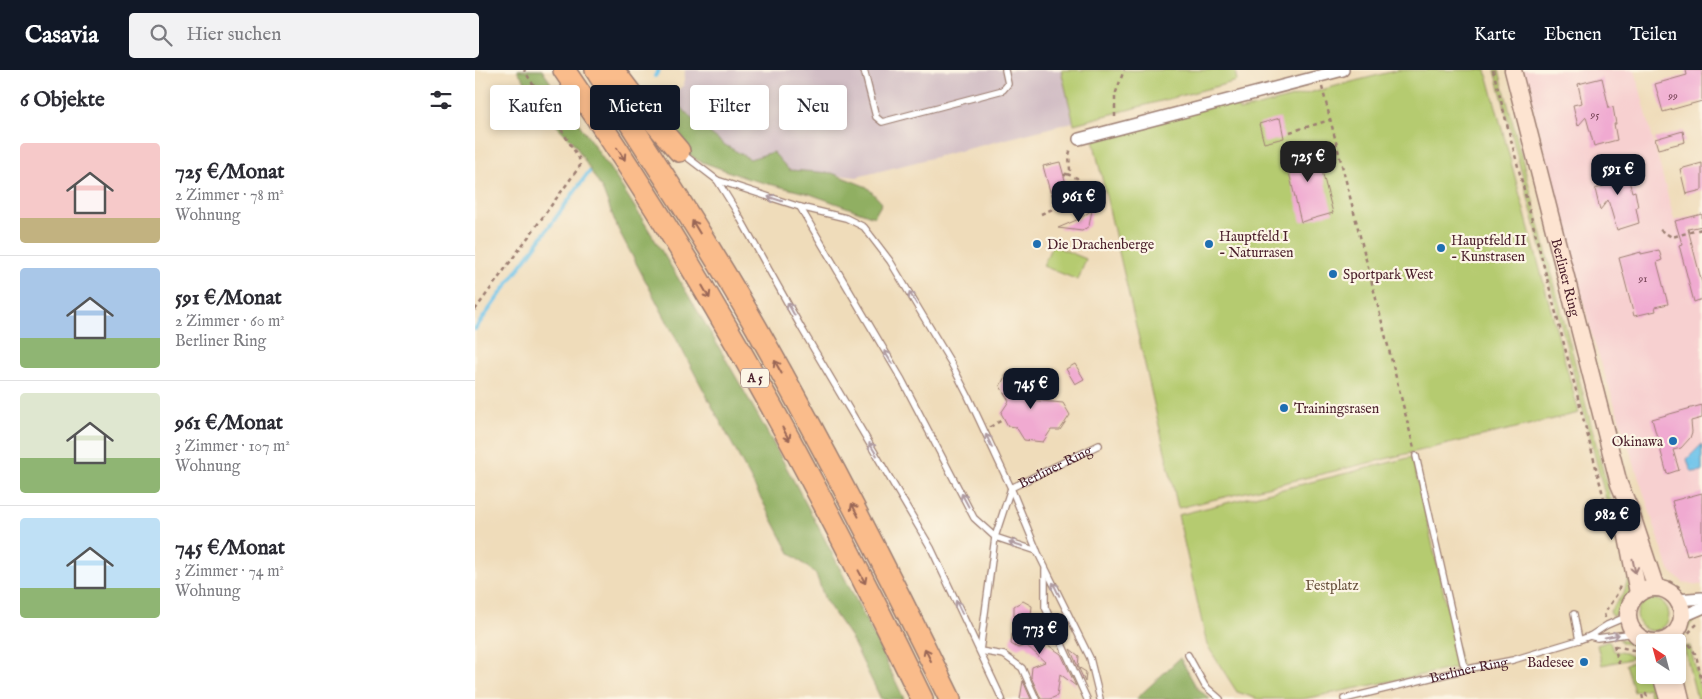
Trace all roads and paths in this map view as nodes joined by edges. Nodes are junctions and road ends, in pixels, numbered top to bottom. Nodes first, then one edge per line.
1 (525, 70) edge
2 (564, 70) edge
3 (596, 70) edge
4 (613, 70) edge
5 (864, 70) edge
6 (1005, 70) edge
7 (1124, 70) edge
8 (1343, 70) edge
9 (1493, 70) edge
10 (1513, 70) edge
11 (1319, 76) junction
12 (1330, 120) junction
13 (1119, 128) junction
14 (1290, 132) dead end
15 (1075, 142) joint
16 (679, 151) joint
17 (1067, 174) junction
18 (1063, 176) dead end
19 (717, 180) junction
20 (1079, 195) dead end
21 (799, 206) junction
22 (1071, 206) dead end
23 (1041, 214) dead end
24 (1702, 229) edge
25 (1659, 230) dead end
26 (475, 310) edge
27 (1004, 419) dead end
28 (984, 430) junction
29 (1099, 445) dead end
30 (1416, 456) joint
31 (1619, 484) junction
32 (1011, 488) junction
33 (1609, 519) dead end
34 (995, 537) junction
35 (1037, 551) junction
36 (1045, 568) junction
37 (1622, 581) dead end
38 (1661, 582) junction
39 (1639, 593) junction
40 (1680, 594) junction
41 (1702, 598) edge
42 (1702, 608) edge
43 (1574, 614) dead end
44 (1627, 616) junction
45 (1681, 617) junction
46 (1606, 620) dead end
47 (1701, 620) edge
48 (1635, 633) joint
49 (1676, 634) edge
50 (1682, 634) edge
51 (1590, 636) junction
52 (1579, 640) junction
53 (1612, 640) dead end
54 (1614, 645) junction
55 (1686, 647) edge
56 (980, 651) junction
57 (1636, 652) edge
58 (1188, 655) dead end
59 (1619, 664) dead end
60 (1467, 669) junction
61 (1702, 682) edge
62 (1664, 684) edge
63 (1677, 684) edge
64 (922, 699) edge
65 (949, 699) edge
66 (1002, 699) edge
67 (1036, 699) edge
68 (1087, 699) edge
69 (1100, 699) edge
70 (1220, 699) edge
71 (1343, 699) edge
72 (1643, 699) edge
73 (1648, 699) edge
74 (1668, 699) edge
75 (1681, 699) edge

1 - 26 path
2 -> 64 highway, A 5
65 -> 3 highway, A 5
4 - 16 highway
5 - 6 lane
7 - 13 path
8 - 11 street
9 - 33 path
10 - 31 street, Berliner Ring
11 - 12 path
11 - 13 street
12 - 14 path
12 - 30 path
13 - 15 street
15 - 17 path
16 - 19 lane
17 - 18 path
17 - 20 path
21 -> 19 lane
56 -> 19 lane
28 -> 21 lane
34 -> 21 lane
22 - 23 path
24 - 25 path
27 - 28 path
32 -> 28 lane
29 - 32 lane, Berliner Ring
30 - 60 lane
31 - 38 street, Berliner Ring
31 -> 39 street, Berliner Ring
32 - 34 lane
32 - 35 lane
35 -> 34 lane
34 - 56 lane
35 - 36 lane
36 - 68 lane
69 -> 36 lane
37 - 46 path
38 - 39 street
38 - 40 street
38 - 40 path
39 - 44 street
40 - 41 street
40 - 45 street
42 - 45 street
43 - 52 lane
44 - 48 street
44 - 51 lane, Berliner Ring
45 - 49 street
47 - 50 path
51 -> 48 lane, Berliner Ring
51 - 52 lane, Berliner Ring
52 - 60 lane, Berliner Ring
53 - 54 path
54 - 57 path
54 - 59 path
55 - 61 path
56 - 66 lane
56 - 67 lane
58 - 70 lane
60 - 71 lane, Berliner Ring
62 - 74 street
63 - 75 street
72 - 73 path

